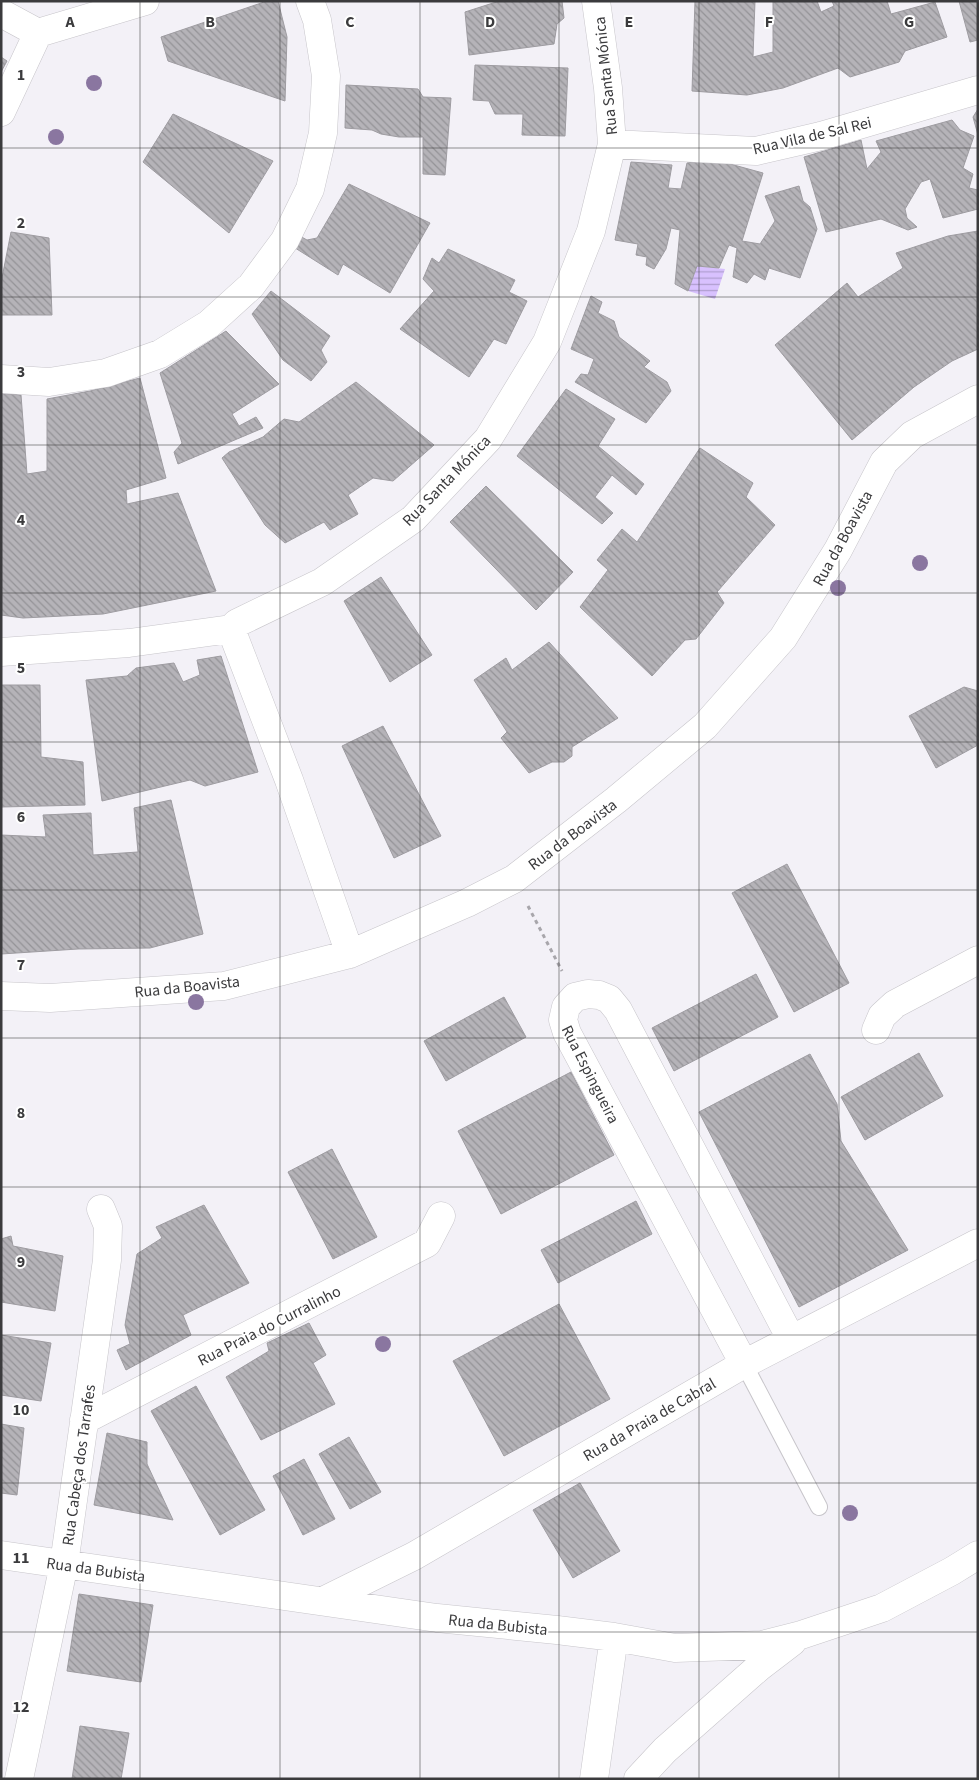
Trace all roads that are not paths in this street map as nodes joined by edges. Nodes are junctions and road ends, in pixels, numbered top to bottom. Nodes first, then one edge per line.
1 (145, 1) edge
2 (310, 1) edge
3 (596, 1) edge
4 (1, 13) edge
5 (38, 33) junction
6 (978, 90) edge
7 (1, 112) edge
8 (612, 144) junction
9 (1, 379) edge
10 (978, 399) edge
11 (231, 629) junction
12 (1, 652) edge
13 (350, 954) junction
14 (978, 960) edge
15 (1, 996) edge
16 (876, 1030) dead end
17 (101, 1209) dead end
18 (441, 1216) dead end
19 (978, 1243) edge
20 (791, 1339) junction
21 (744, 1364) junction
22 (84, 1420) junction
23 (819, 1507) dead end
24 (1, 1555) edge
25 (978, 1555) edge
26 (64, 1564) junction
27 (323, 1601) junction
28 (801, 1635) junction
29 (614, 1637) junction
30 (19, 1779) edge
31 (594, 1779) edge
32 (638, 1779) edge

1 - 5 street
2 - 9 street
3 - 8 street, Rua Santa Mónica
4 - 5 street
5 - 7 street
6 - 8 street, Rua Vila de Sal Rei
8 - 11 street, Rua Santa Mónica
10 - 13 street, Rua da Boavista
11 - 12 street, Rua Santa Mónica
11 - 13 street
13 - 15 street, Rua da Boavista
14 - 16 street
17 - 22 street, Rua Cabeça dos Tarrafes
18 - 22 street, Rua Praia do Curralinho
19 - 20 street, Rua da Praia de Cabral
20 - 21 street, Rua da Praia de Cabral
20 - 21 street, Rua Espingueira
21 - 23 lane
21 - 27 street, Rua da Praia de Cabral
22 - 26 street, Rua Cabeça dos Tarrafes
24 - 26 street, Rua da Bubista
25 - 28 street, Rua da Bubista
26 - 27 street, Rua da Bubista
26 - 30 street, Rua Cabeça dos Tarrafes
27 - 29 street, Rua da Bubista
28 - 29 street, Rua da Bubista
28 - 32 street
29 - 31 street

